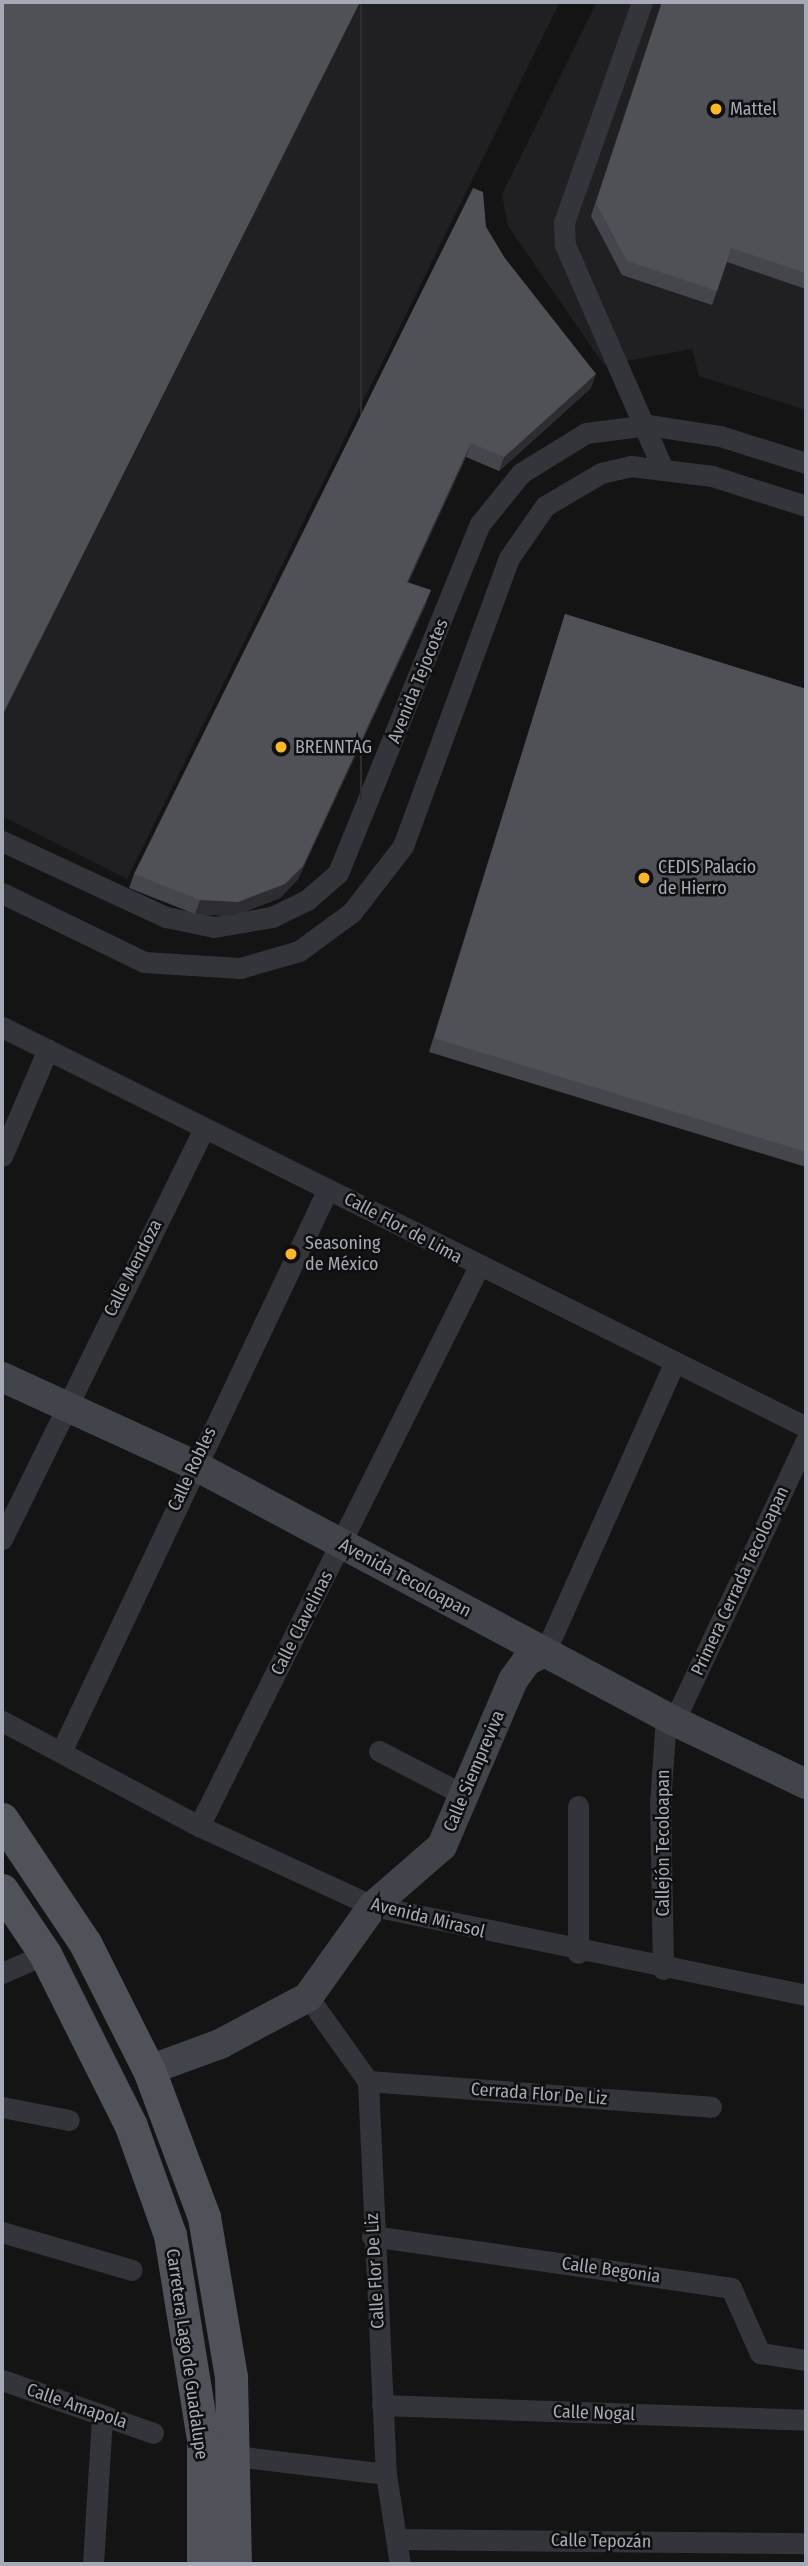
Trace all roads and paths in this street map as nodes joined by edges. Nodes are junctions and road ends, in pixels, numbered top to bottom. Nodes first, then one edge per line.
1 (642, 2) edge
2 (648, 425) junction
3 (806, 463) edge
4 (662, 467) junction
5 (806, 506) edge
6 (2, 841) edge
7 (2, 893) edge
8 (2, 1027) edge
9 (48, 1049) junction
10 (204, 1129) junction
11 (2, 1156) edge
12 (328, 1189) junction
13 (478, 1268) junction
14 (675, 1362) junction
15 (2, 1377) edge
16 (62, 1407) junction
17 (806, 1427) edge
18 (806, 1441) edge
19 (194, 1465) junction
20 (800, 1472) edge
21 (2, 1539) edge
22 (341, 1545) junction
23 (545, 1652) junction
24 (670, 1719) junction
25 (2, 1721) edge
26 (380, 1751) dead end
27 (61, 1752) junction
28 (806, 1784) edge
29 (466, 1796) junction
30 (578, 1806) dead end
31 (2, 1819) edge
32 (199, 1826) junction
33 (2, 1890) edge
34 (373, 1906) junction
35 (578, 1952) junction
36 (45, 1954) junction
37 (663, 1969) junction
38 (2, 1973) edge
39 (806, 1995) edge
40 (308, 1997) junction
41 (149, 2070) junction
42 (368, 2081) junction
43 (2, 2107) edge
44 (711, 2108) dead end
45 (69, 2120) dead end
46 (2, 2232) edge
47 (372, 2236) junction
48 (132, 2270) dead end
49 (806, 2360) edge
50 (2, 2380) edge
51 (382, 2405) junction
52 (102, 2415) junction
53 (806, 2420) edge
54 (153, 2433) dead end
55 (235, 2456) junction
56 (386, 2474) junction
57 (396, 2539) junction
58 (806, 2543) edge
59 (93, 2564) edge
60 (203, 2564) edge
61 (235, 2564) edge
62 (400, 2564) edge

1 - 2 street
2 - 3 street, Avenida Tejocotes
2 - 4 street
2 - 6 street, Avenida Tejocotes
4 - 5 street
4 - 7 street
8 - 9 street, Calle Flor de Lima
9 - 10 street, Calle Flor de Lima
9 - 11 street
10 - 12 street, Calle Flor de Lima
10 - 16 street, Calle Mendoza
12 - 13 street, Calle Flor de Lima
12 - 19 street, Calle Robles
13 - 14 street, Calle Flor de Lima
13 - 22 street, Calle Clavelinas
14 - 17 street, Calle Flor de Lima
14 - 23 street, Calle Siempreviva
15 - 16 street, Avenida Tecoloapan
16 - 19 street, Avenida Tecoloapan
16 - 21 street, Calle Mendoza
18 - 20 street, Primera Cerrada Tecoloapan
19 - 22 street, Avenida Tecoloapan
19 - 27 street, Calle Robles
20 - 24 street, Primera Cerrada Tecoloapan
22 - 23 street, Avenida Tecoloapan
22 - 32 street, Calle Clavelinas
23 - 24 street, Avenida Tecoloapan
23 - 29 street, Calle Siempreviva
24 - 28 street, Avenida Tecoloapan
24 - 37 street, Callejón Tecoloapan
25 - 27 street, Avenida Mirasol
26 - 29 street
27 - 32 street, Avenida Mirasol
29 - 34 street, Calle Siempreviva
30 - 35 street
31 - 41 main road, Carretera Lago de Guadalupe
32 - 34 street, Avenida Mirasol
33 - 36 main road, Carretera Lago de Guadalupe
34 - 35 street, Avenida Mirasol
34 - 40 street, Calle Siempreviva
35 - 37 street, Avenida Mirasol
36 - 38 street
36 - 60 main road, Carretera Lago de Guadalupe
37 - 39 street, Avenida Mirasol
40 - 41 street, Calle Siempreviva
40 - 42 street
41 - 55 main road, Carretera Lago de Guadalupe
42 - 44 street, Cerrada Flor De Liz
42 - 47 street, Calle Flor De Liz
43 - 45 street
46 - 48 street
47 - 49 street, Calle Begonia
47 - 51 street, Calle Flor De Liz
50 - 52 street, Calle Amapola
51 - 53 street, Calle Nogal
51 - 56 street, Calle Flor De Liz
52 - 54 street, Calle Amapola
52 - 59 street
55 - 56 street
55 - 61 main road, Carretera Lago de Guadalupe
56 - 57 street, Calle Flor De Liz
57 - 58 street, Calle Tepozán
57 - 62 street, Calle Flor De Liz

